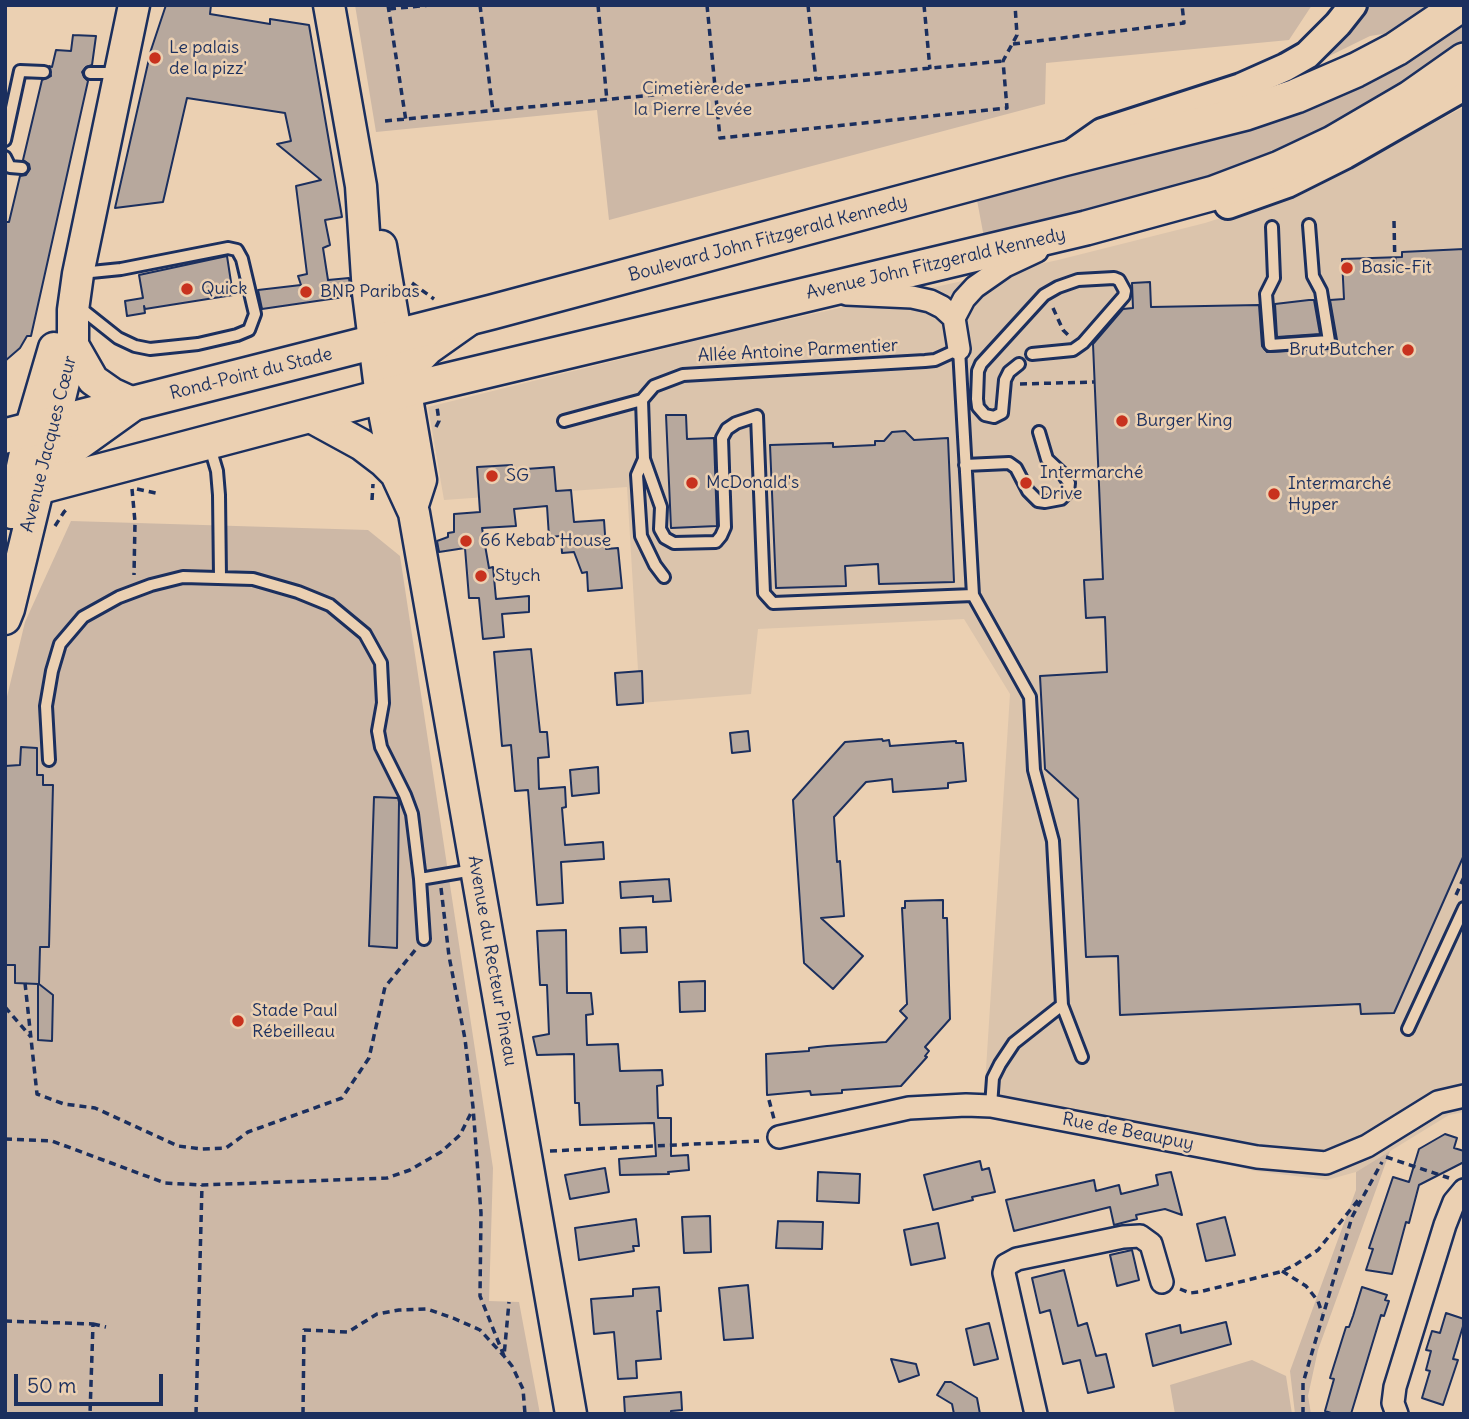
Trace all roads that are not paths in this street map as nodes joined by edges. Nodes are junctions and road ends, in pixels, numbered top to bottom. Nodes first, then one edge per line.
1 (134, 5) edge
2 (329, 5) edge
3 (1353, 5) edge
4 (1461, 5) edge
5 (1464, 60) edge
6 (44, 72) dead end
7 (1464, 87) edge
8 (5, 139) edge
9 (5, 157) edge
10 (1063, 159) junction
11 (22, 169) dead end
12 (1309, 225) dead end
13 (1272, 227) dead end
14 (1086, 228) junction
15 (78, 274) junction
16 (816, 293) junction
17 (73, 306) junction
18 (472, 317) junction
19 (954, 318) junction
20 (385, 339) junction
21 (73, 345) junction
22 (958, 349) junction
23 (1032, 354) dead end
24 (1019, 364) dead end
25 (397, 388) junction
26 (642, 400) junction
27 (135, 404) junction
28 (309, 416) junction
29 (564, 421) dead end
30 (30, 430) edge
31 (1039, 432) dead end
32 (209, 442) junction
33 (644, 458) junction
34 (965, 464) junction
35 (396, 474) junction
36 (26, 486) edge
37 (412, 508) junction
38 (5, 545) edge
39 (220, 577) junction
40 (664, 577) dead end
41 (973, 594) junction
42 (5, 618) edge
43 (49, 760) dead end
44 (475, 869) junction
45 (420, 879) junction
46 (1464, 908) edge
47 (424, 939) road end
48 (1062, 1004) junction
49 (1408, 1029) dead end
50 (1082, 1057) dead end
51 (1464, 1096) edge
52 (991, 1106) junction
53 (779, 1138) road end
54 (1460, 1186) edge
55 (1162, 1282) road end
56 (571, 1414) edge
57 (1036, 1414) edge
58 (1397, 1414) edge

1 - 15 main road, Avenue Jacques Cœur
2 - 20 main road, Avenue du Recteur Pineau
3 - 10 street
4 - 10 main road
5 - 14 main road, Avenue John Fitzgerald Kennedy
6 - 8 lane
7 - 14 street
9 - 11 lane
10 - 18 main road, Boulevard John Fitzgerald Kennedy
12 - 13 lane
14 - 16 main road, Avenue John Fitzgerald Kennedy
14 - 19 street
15 - 17 main road, Avenue Jacques Cœur
15 - 17 lane
16 - 19 street
16 - 25 main road, Avenue John Fitzgerald Kennedy
17 - 21 main road, Avenue Jacques Cœur
17 - 30 main road, Avenue Jacques Cœur
18 - 20 main road, Rond-Point du Stade
18 - 25 main road
19 - 22 street
20 - 25 main road, Avenue du Recteur Pineau
20 - 27 main road, Rond-Point du Stade
21 - 27 main road
21 - 30 main road, Avenue Jacques Cœur
22 - 26 lane, Allée Antoine Parmentier
22 - 34 lane
23 - 24 lane
25 - 28 main road
25 - 35 main road, Avenue du Recteur Pineau
25 - 37 main road, Avenue du Recteur Pineau
26 - 29 lane, Allée Antoine Parmentier
26 - 33 lane
27 - 30 main road, Rond-Point du Stade
27 - 36 main road
28 - 32 main road
28 - 35 main road
30 - 36 main road, Avenue Jacques Cœur
30 - 36 main road, Avenue Jacques Cœur
31 - 34 lane
32 - 36 main road
32 - 39 lane
33 - 40 lane
33 - 41 lane
34 - 41 lane
35 - 37 main road, Avenue du Recteur Pineau
36 - 38 main road, Avenue Jacques Cœur
36 - 42 main road, Avenue Jacques Cœur
37 - 44 main road, Avenue du Recteur Pineau
39 - 43 lane
39 - 45 lane
41 - 48 lane
44 - 45 lane
44 - 56 main road, Avenue du Recteur Pineau
45 - 47 lane
46 - 49 lane
48 - 50 lane
48 - 52 lane
51 - 52 street, Rue de Beaupuy
52 - 53 street, Rue de Beaupuy
54 - 58 street
55 - 57 street

